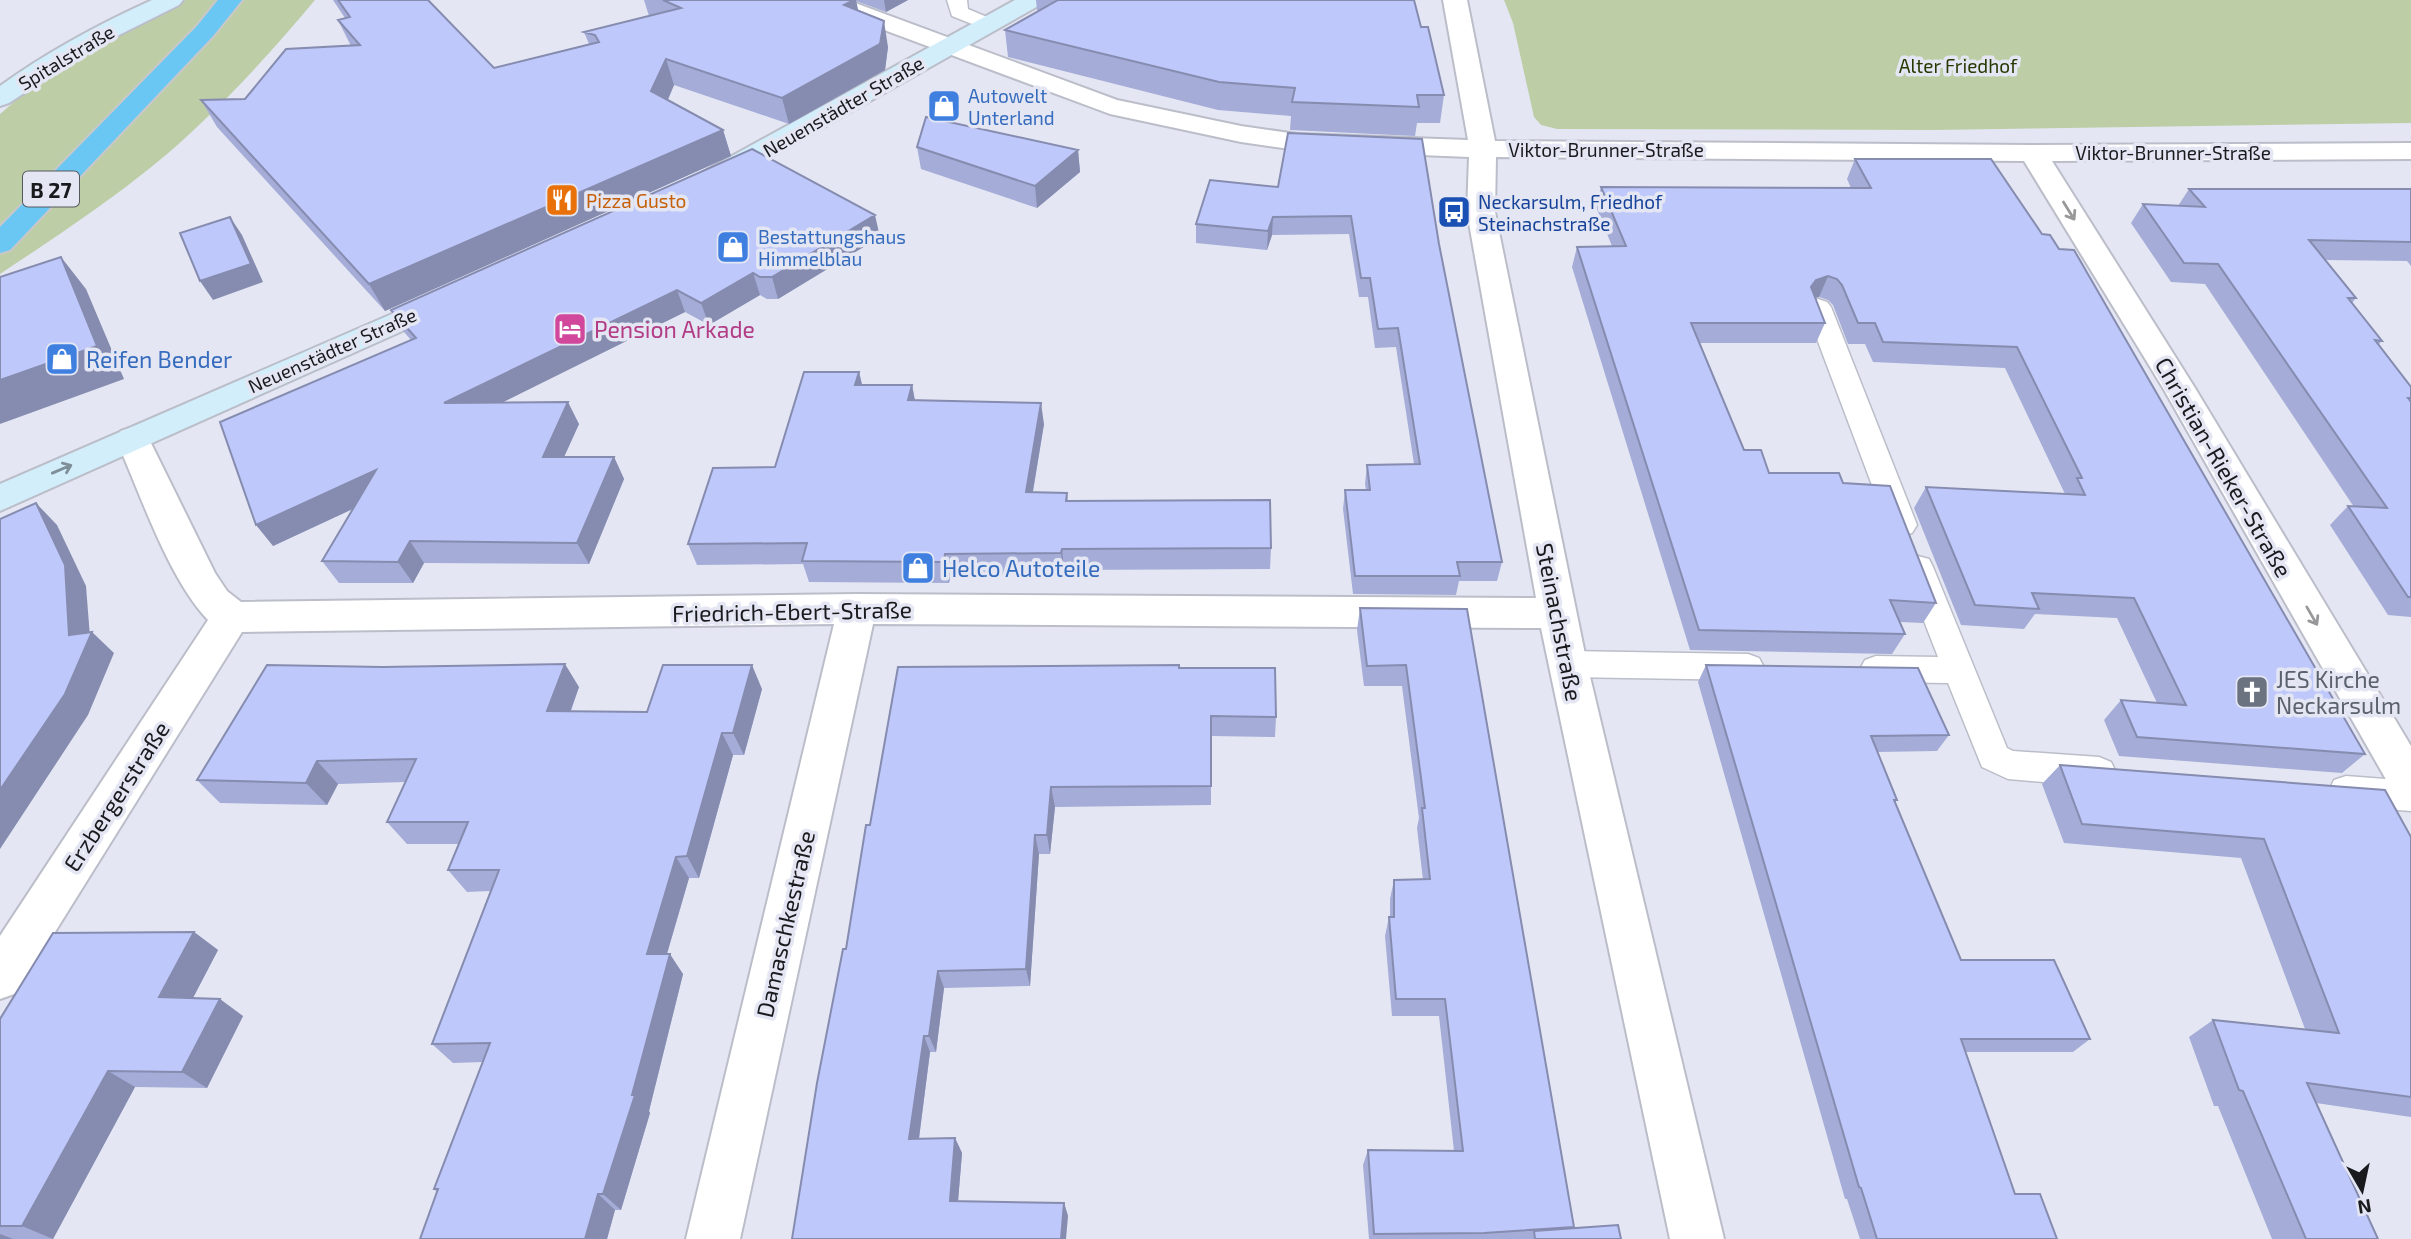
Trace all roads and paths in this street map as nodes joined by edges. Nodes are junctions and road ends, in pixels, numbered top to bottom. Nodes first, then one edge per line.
1 (171, 0) edge
2 (230, 0) edge
3 (825, 0) edge
4 (957, 0) edge
5 (1032, 0) edge
6 (1455, 0) edge
7 (987, 24) junction
8 (947, 46) junction
9 (0, 98) edge
10 (103, 134) junction
11 (1483, 149) junction
12 (2411, 151) edge
13 (2033, 153) junction
14 (683, 192) edge
15 (0, 216) edge
16 (0, 244) edge
17 (473, 287) edge
18 (1818, 307) edge
19 (133, 439) junction
20 (0, 498) edge
21 (857, 609) junction
22 (1557, 612) junction
23 (232, 615) junction
24 (1567, 664) junction
25 (1783, 667) edge
26 (1851, 668) edge
27 (1959, 670) junction
28 (2133, 775) edge
29 (2411, 784) edge
30 (2314, 789) edge
31 (2411, 796) edge
32 (0, 976) edge
33 (713, 1239) edge
34 (1697, 1239) edge

1 - 9 main road, Spitalstraße
2 - 10 highway, B 27
3 - 8 street, Viktor-Brunner-Straße
4 - 7 lane
5 - 7 main road, Neuenstädter Straße
6 - 11 street, Steinachstraße
7 - 8 main road, Neuenstädter Straße
8 - 11 street, Viktor-Brunner-Straße
8 - 14 main road, Neuenstädter Straße
10 - 15 highway, B 27
10 - 16 highway, B 27
11 - 13 street, Viktor-Brunner-Straße
11 - 22 street, Steinachstraße
12 - 13 street, Viktor-Brunner-Straße
13 -> 29 street, Christian-Rieker-Straße
17 - 19 main road, Neuenstädter Straße
18 - 27 lane
20 -> 19 main road, Neuenstädter Straße
19 - 23 street
21 - 22 street, Friedrich-Ebert-Straße
21 - 23 street, Friedrich-Ebert-Straße
21 - 33 street, Damaschkestraße
22 - 24 street, Steinachstraße
23 - 32 street, Erzbergerstraße
24 - 25 lane
24 - 34 street, Steinachstraße
26 - 27 lane
27 - 28 lane
30 - 31 lane

